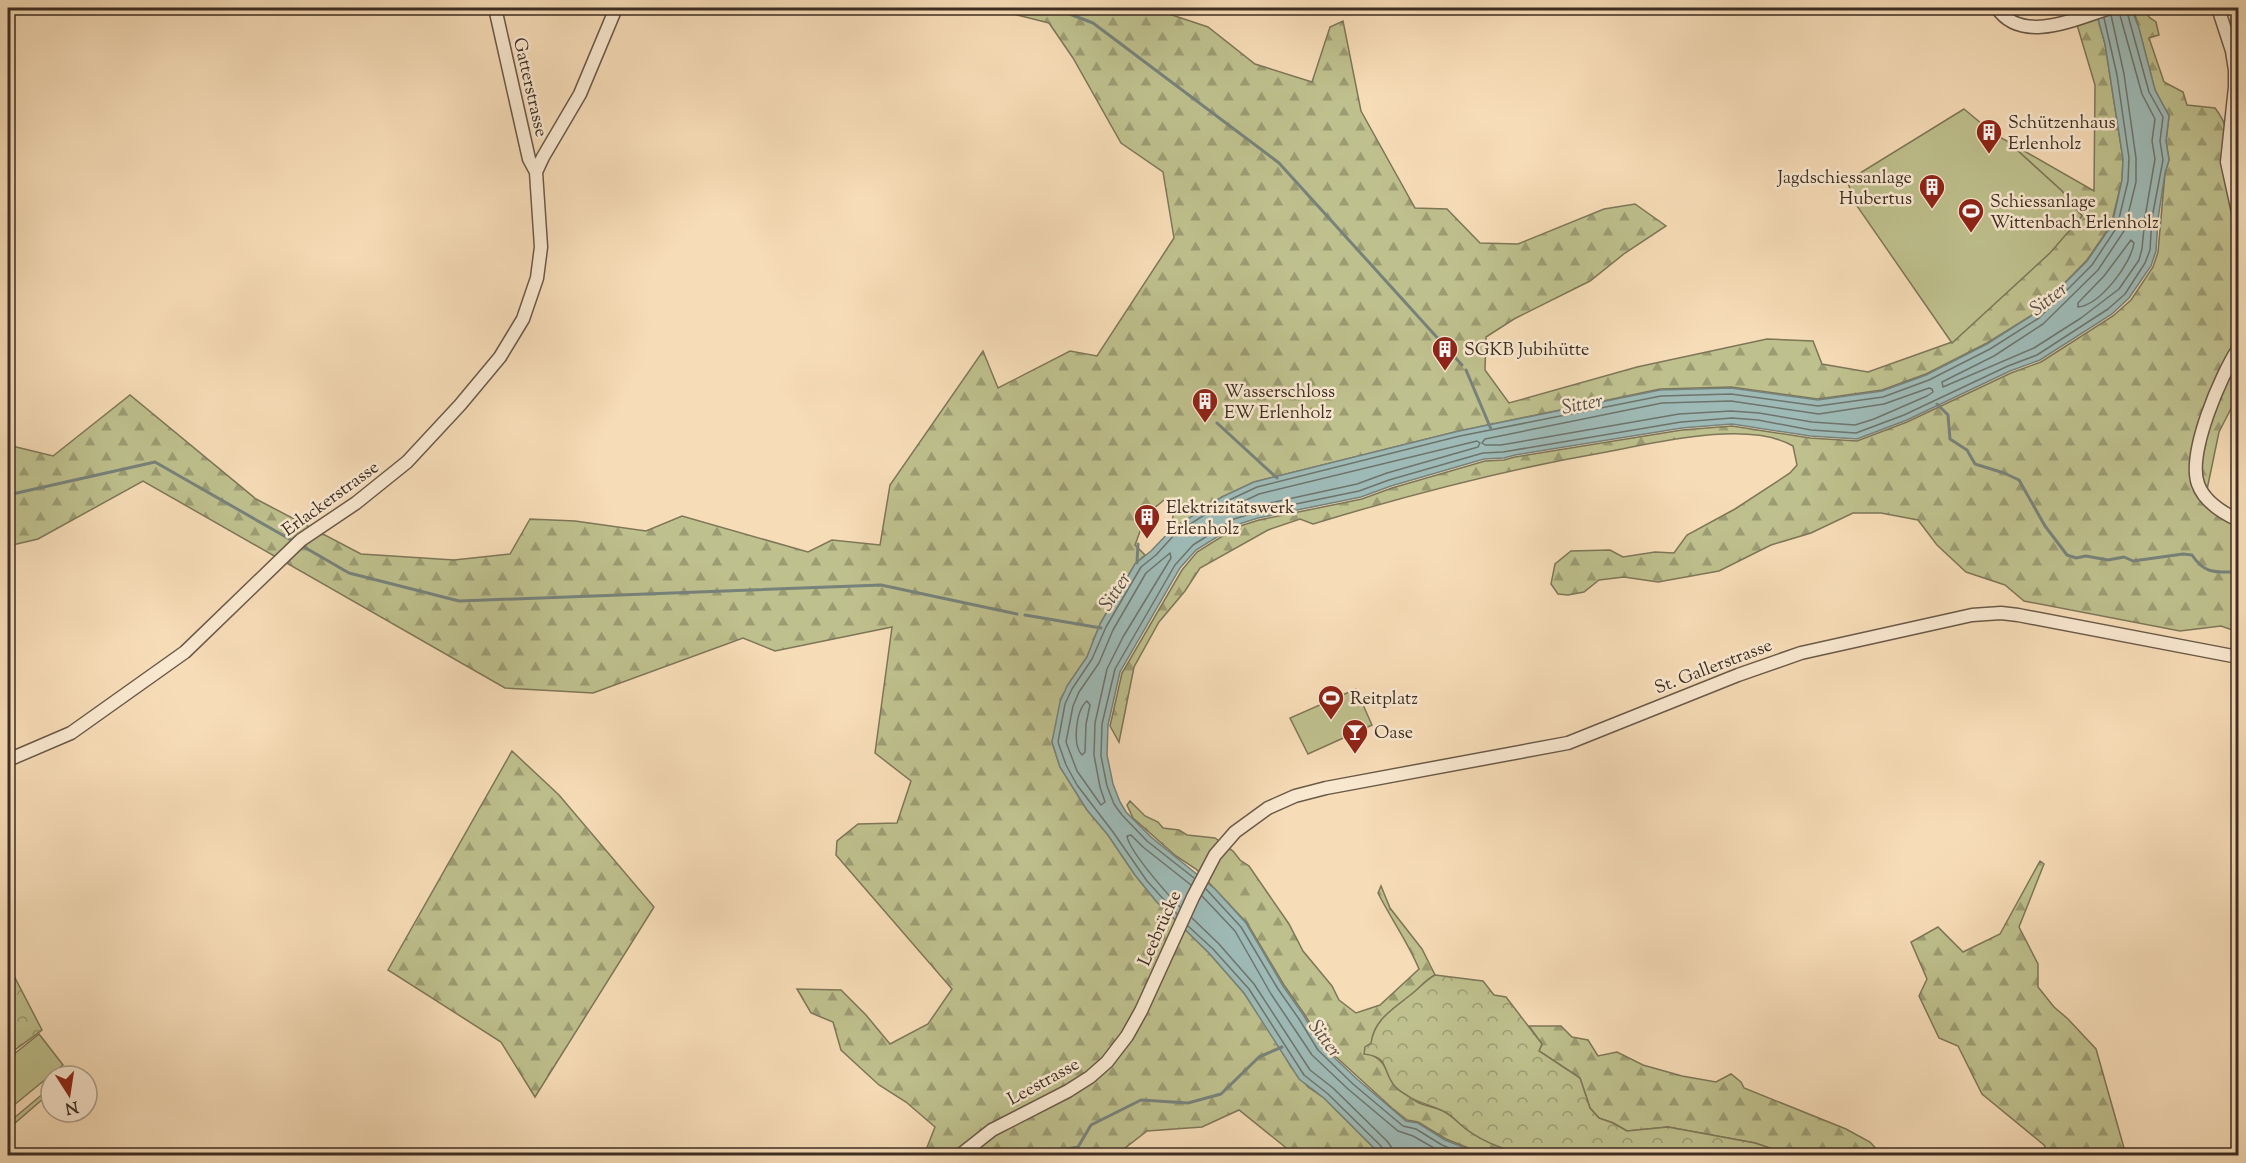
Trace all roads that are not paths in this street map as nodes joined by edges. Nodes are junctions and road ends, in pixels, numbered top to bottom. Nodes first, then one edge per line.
1 (495, 8) edge
2 (616, 8) edge
3 (1997, 8) edge
4 (2110, 8) edge
5 (2218, 8) edge
6 (536, 172) junction
7 (2238, 212) edge
8 (2238, 349) edge
9 (2238, 520) edge
10 (2238, 657) edge
11 (8, 760) edge
12 (1221, 848) joint
13 (1133, 1025) joint
14 (959, 1155) edge

1 - 6 street, Gatterstrasse
2 - 6 street
3 - 4 street
5 - 7 street
6 - 11 street, Erlackerstrasse
8 - 9 street
10 - 12 street, St. Gallerstrasse
12 - 13 street, Leebrücke
13 - 14 street, Leestrasse

